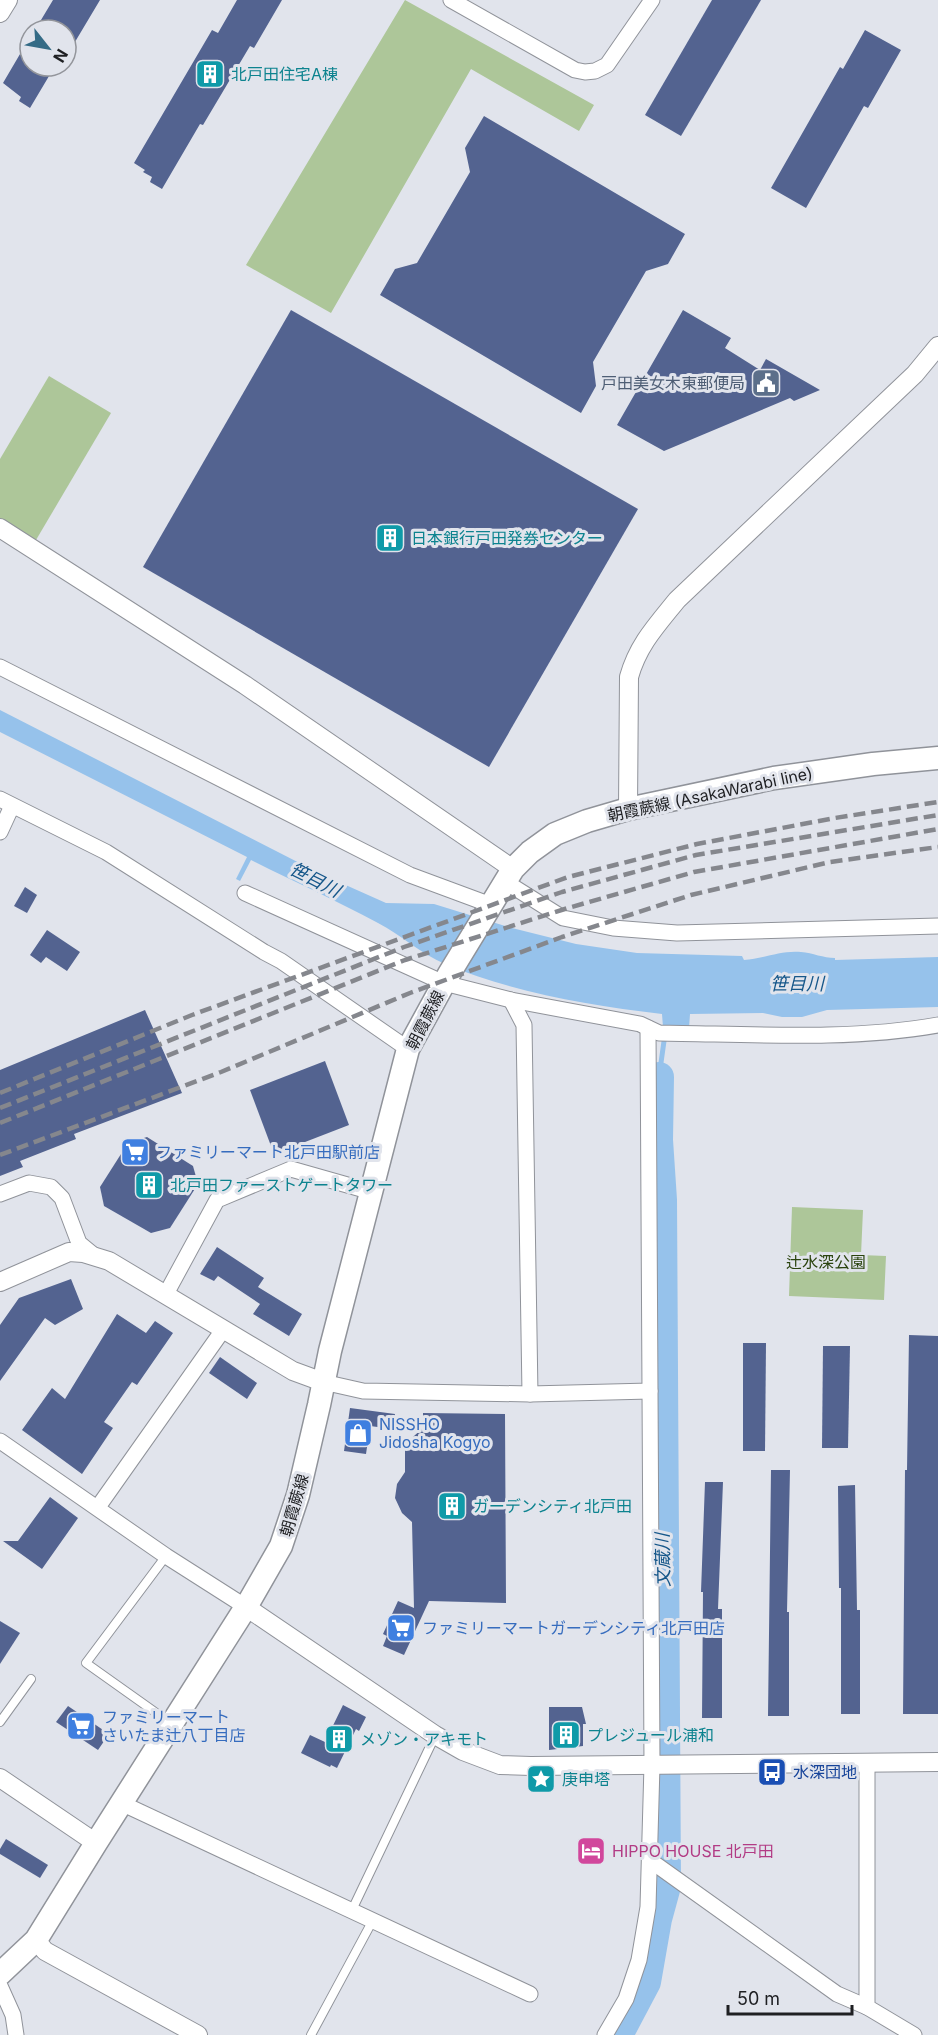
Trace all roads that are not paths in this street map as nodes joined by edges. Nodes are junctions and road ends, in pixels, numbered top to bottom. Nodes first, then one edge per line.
1 (8, 0) edge
2 (451, 0) edge
3 (651, 0) edge
4 (0, 13) edge
5 (938, 346) edge
6 (938, 370) edge
7 (915, 374) junction
8 (0, 528) edge
9 (0, 667) edge
10 (938, 758) edge
11 (6, 803) edge
12 (628, 809) junction
13 (0, 832) edge
14 (508, 875) junction
15 (245, 893) dead end
16 (488, 911) junction
17 (938, 926) edge
18 (447, 978) junction
19 (511, 1000) junction
20 (938, 1025) edge
21 (648, 1028) junction
22 (408, 1049) junction
23 (372, 1192) junction
24 (0, 1194) edge
25 (96, 1257) junction
26 (0, 1282) edge
27 (166, 1294) junction
28 (223, 1330) junction
29 (322, 1382) junction
30 (650, 1391) junction
31 (530, 1394) junction
32 (0, 1441) edge
33 (98, 1507) junction
34 (166, 1556) junction
35 (246, 1607) junction
36 (31, 1679) dead end
37 (0, 1722) edge
38 (172, 1724) junction
39 (435, 1735) junction
40 (938, 1762) edge
41 (867, 1764) junction
42 (661, 1765) junction
43 (0, 1778) edge
44 (121, 1803) junction
45 (96, 1843) junction
46 (651, 1861) junction
47 (352, 1910) junction
48 (373, 1920) junction
49 (36, 1941) junction
50 (0, 1974) edge
51 (0, 1986) edge
52 (530, 1994) dead end
53 (867, 2007) junction
54 (16, 2035) edge
55 (198, 2035) edge
56 (311, 2035) edge
57 (605, 2035) edge
58 (914, 2035) edge

1 - 4 street
2 - 3 street
5 - 7 street
6 - 7 street
7 - 12 street
8 - 14 street
9 - 16 street
10 - 12 main road, 朝霞蕨線 (AsakaWarabi line)
11 - 13 street
11 - 22 street
12 - 14 main road, 朝霞蕨線 (AsakaWarabi line)
14 - 16 main road, 朝霞蕨線 (AsakaWarabi line)
14 - 17 street
15 - 18 street
16 - 18 main road, 朝霞蕨線 (AsakaWarabi line)
18 - 19 street
18 - 22 main road, 朝霞蕨線
19 - 21 street
19 - 31 street
20 - 21 street
21 - 30 street
22 - 23 main road, 朝霞蕨線
23 - 27 street
23 - 29 main road, 朝霞蕨線
24 - 25 street
25 - 26 street
25 - 27 street
27 - 28 street
28 - 29 street
28 - 33 street
29 - 31 street
29 - 35 main road, 朝霞蕨線
30 - 31 street
30 - 42 street
32 - 33 street
33 - 34 street
34 - 35 street
34 - 38 lane
35 - 38 main road, 朝霞蕨線
35 - 39 street
36 - 37 lane
38 - 44 main road, 朝霞蕨線
39 - 42 street
39 - 47 lane
40 - 41 street
41 - 42 street
41 - 53 street
42 - 46 street
43 - 45 street
44 - 45 main road, 朝霞蕨線
44 - 47 street
45 - 49 main road, 朝霞蕨線
46 - 53 street
46 - 57 street
47 - 48 street
48 - 52 street
48 - 56 lane
49 - 50 main road, 朝霞蕨線
49 - 55 street
51 - 54 street
53 - 58 street

